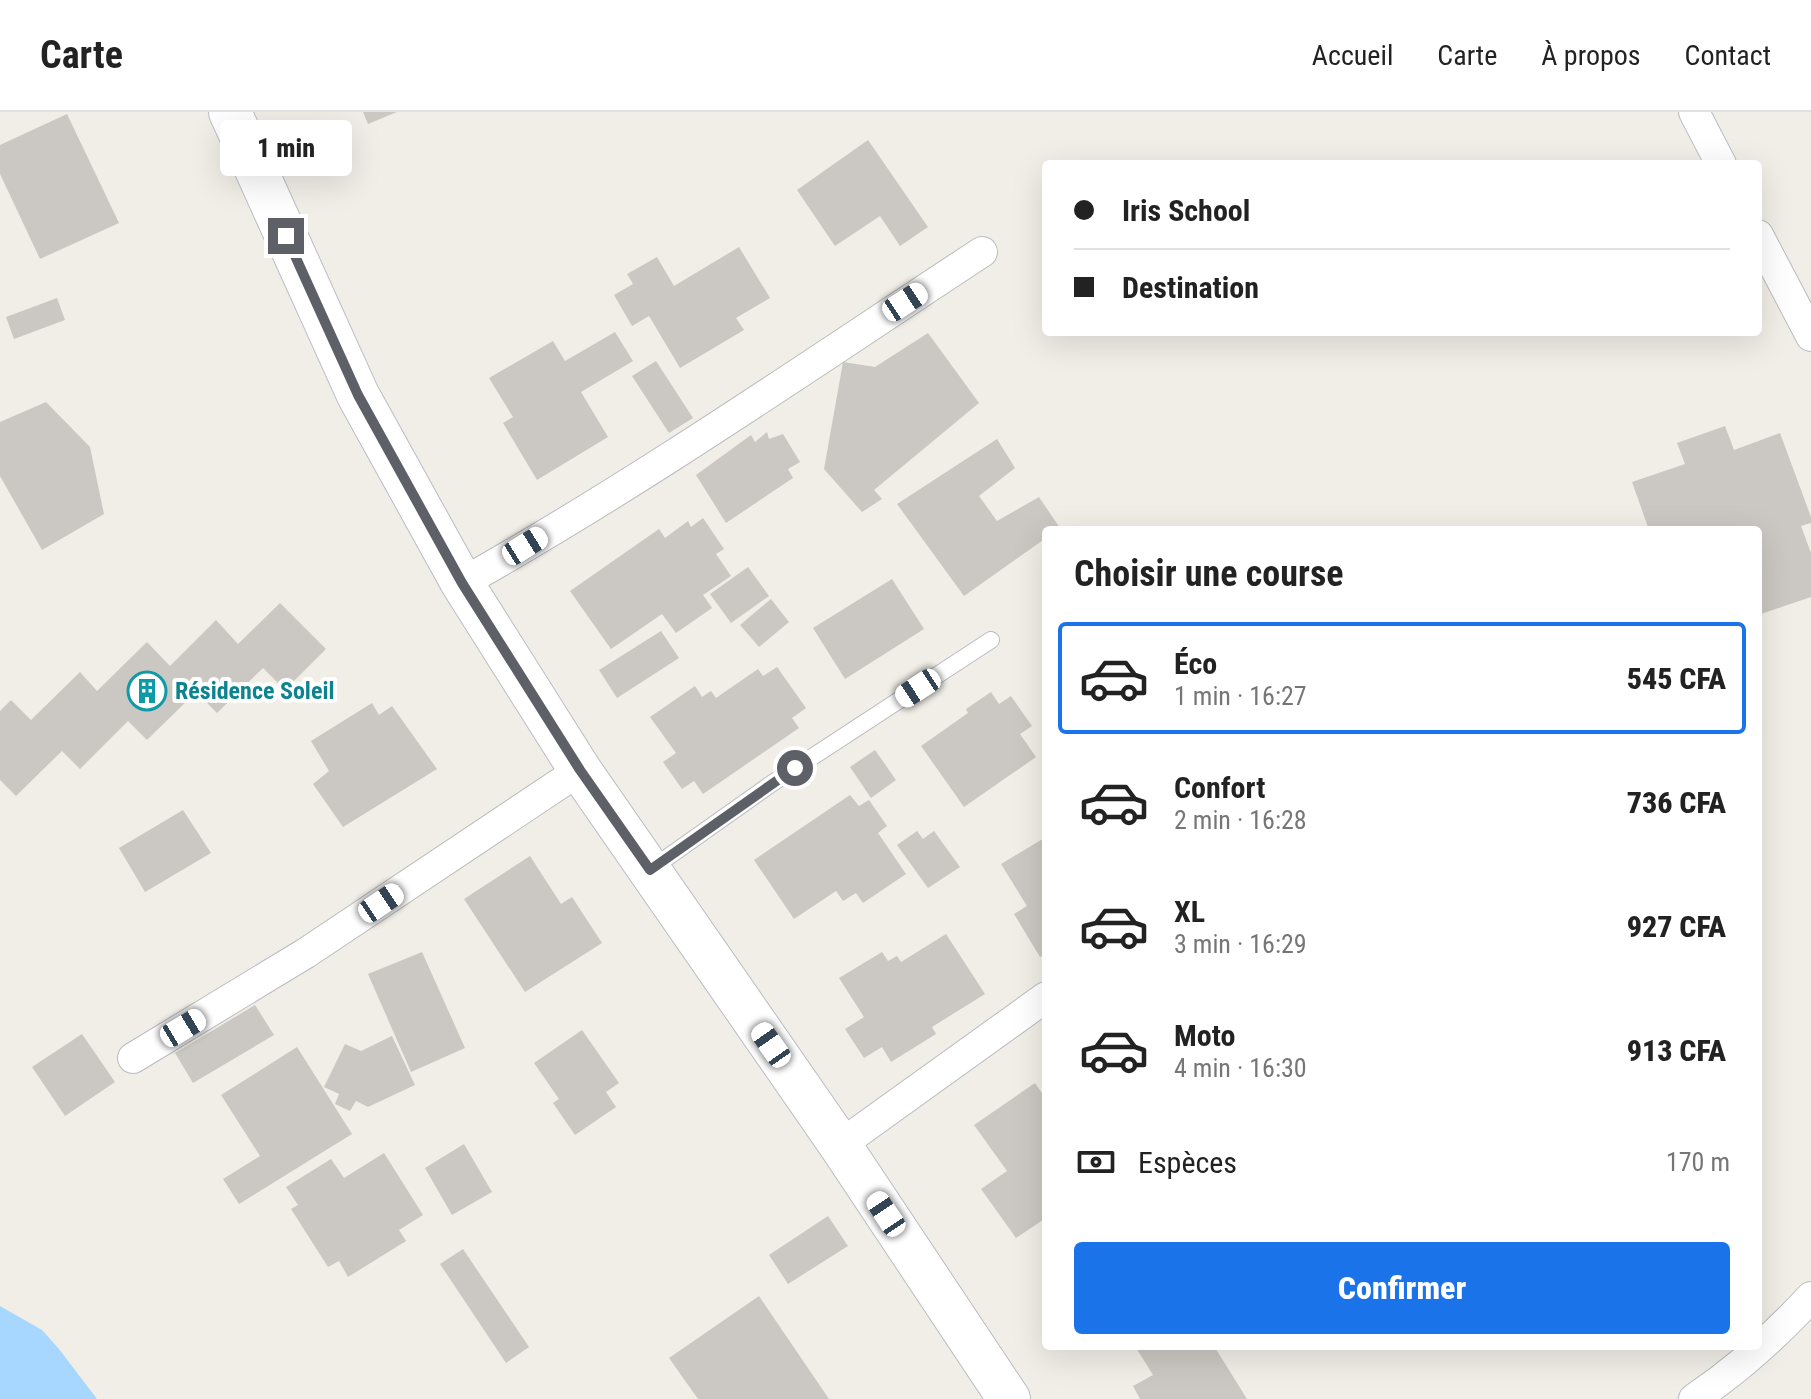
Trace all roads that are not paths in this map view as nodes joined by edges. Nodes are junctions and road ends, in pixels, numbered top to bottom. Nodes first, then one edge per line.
1 (230, 112) edge
2 (1694, 112) edge
3 (1719, 160) edge
4 (1762, 243) edge
5 (982, 252) dead end
6 (1811, 336) edge
7 (462, 583) junction
8 (991, 640) dead end
9 (580, 770) junction
10 (650, 870) junction
11 (1042, 1000) edge
12 (133, 1058) dead end
13 (840, 1145) junction
14 (1811, 1297) edge
15 (1762, 1345) edge
16 (1756, 1350) edge
17 (1009, 1399) edge
18 (1694, 1399) edge

1 - 7 main road
2 - 3 street
4 - 6 street
5 - 7 street
7 - 9 main road
8 - 10 lane
9 - 10 main road
9 - 12 street
10 - 13 main road
11 - 13 street
13 - 17 main road
14 - 15 street
16 - 18 street

